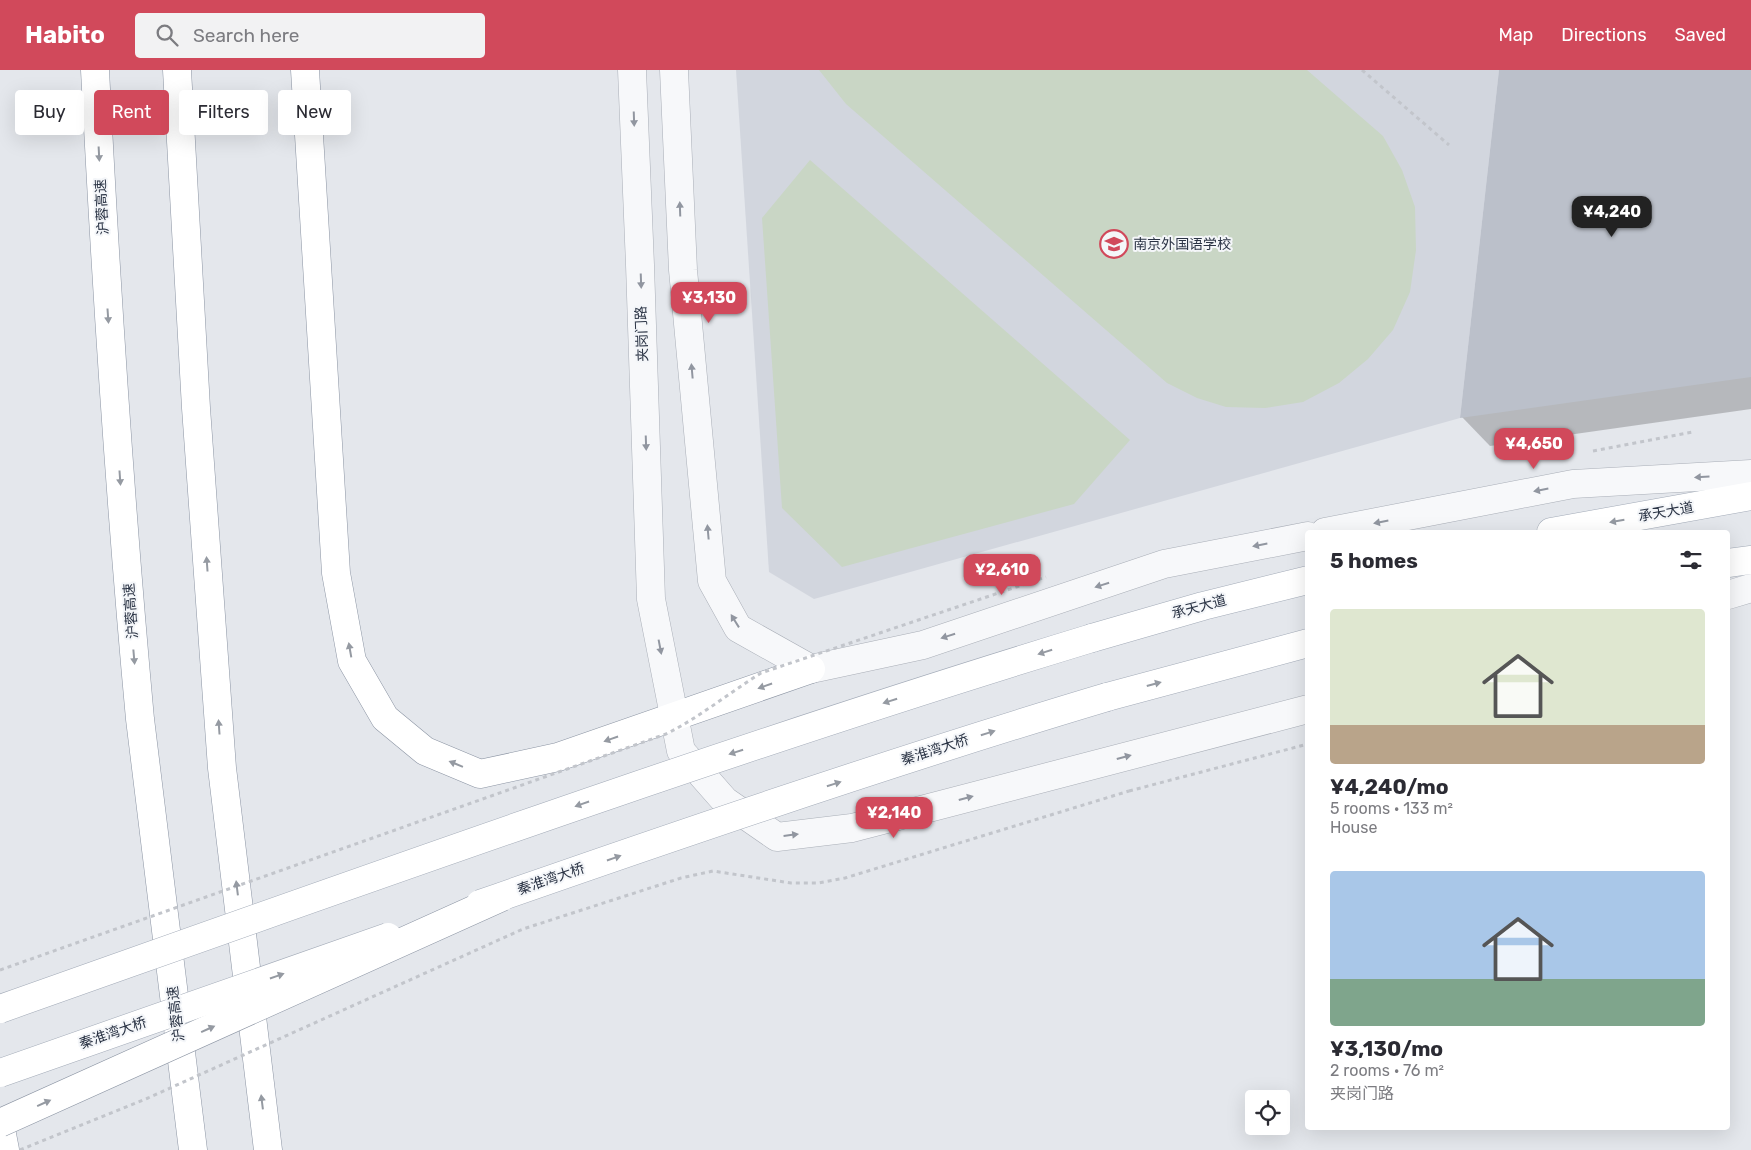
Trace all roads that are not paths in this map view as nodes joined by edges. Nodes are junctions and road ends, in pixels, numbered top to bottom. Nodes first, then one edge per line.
1 (95, 70) edge
2 (177, 70) edge
3 (305, 70) edge
4 (632, 70) edge
5 (674, 70) edge
6 (1751, 474) edge
7 (1751, 496) edge
8 (1335, 530) edge
9 (1562, 530) edge
10 (1305, 537) edge
11 (1751, 560) edge
12 (1730, 563) edge
13 (1305, 581) edge
14 (1751, 588) edge
15 (1730, 594) edge
16 (1305, 644) edge
17 (811, 669) junction
18 (1305, 710) edge
19 (674, 717) junction
20 (502, 897) junction
21 (0, 1009) edge
22 (0, 1073) edge
23 (0, 1124) edge
24 (5, 1150) edge
25 (193, 1150) edge
26 (268, 1150) edge

1 -> 25 main road, 沪蓉高速
26 -> 2 main road
19 -> 3 main road
4 -> 19 street, 夹岗门路
17 -> 5 street
6 -> 8 street
7 -> 9 main road, 承天大道
10 -> 17 street
11 - 12 main road
13 -> 21 main road, 承天大道, bridge
14 - 15 street
20 -> 16 main road, 秦淮湾大桥, bridge
17 -> 19 main road
19 -> 18 street, 夹岗门路
22 -> 20 main road, 秦淮湾大桥, bridge
23 -> 20 main road, bridge
23 - 24 main road

